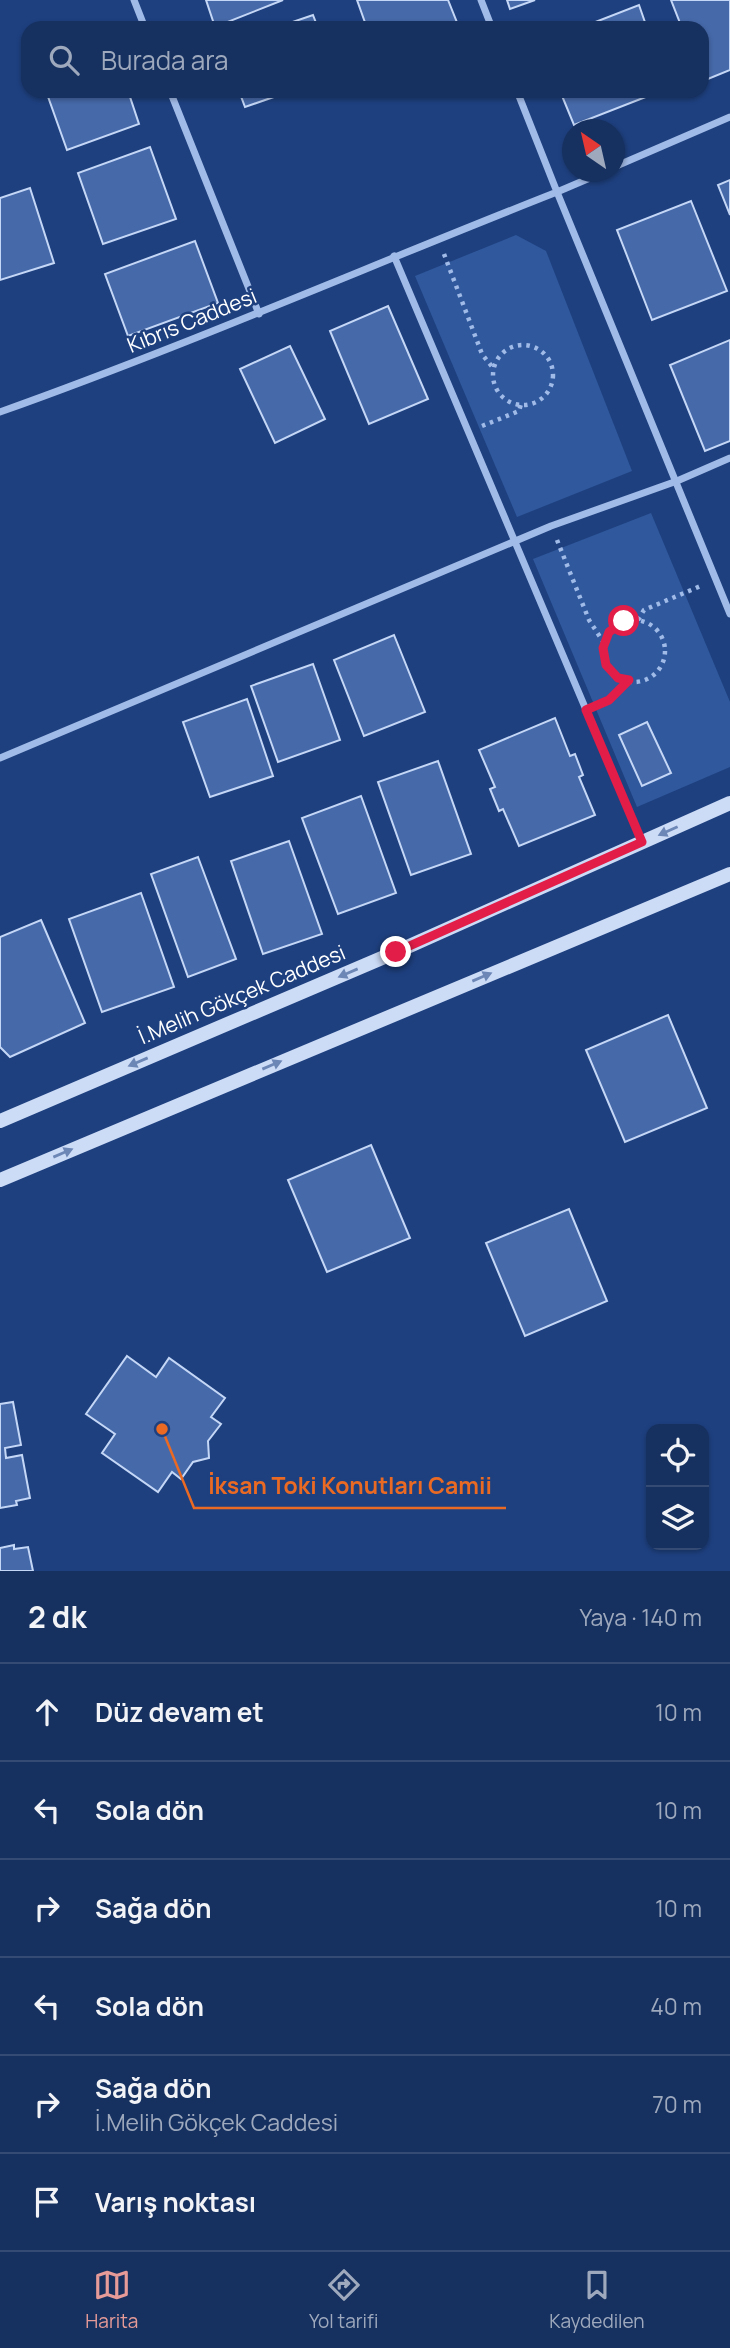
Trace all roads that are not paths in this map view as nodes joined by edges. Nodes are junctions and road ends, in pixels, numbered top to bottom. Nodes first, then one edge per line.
1 (134, 0) edge
2 (481, 0) edge
3 (142, 21) edge
4 (489, 21) edge
5 (173, 98) edge
6 (520, 98) edge
7 (730, 117) edge
8 (625, 162) edge
9 (580, 182) edge
10 (557, 192) junction
11 (394, 256) junction
12 (259, 314) junction
13 (0, 412) edge
14 (730, 458) edge
15 (677, 481) junction
16 (514, 541) junction
17 (730, 614) edge
18 (0, 758) edge
19 (730, 803) edge
20 (642, 842) junction
21 (730, 874) edge
22 (0, 1121) edge
23 (0, 1180) edge

1 - 3 street
2 - 4 street
5 - 12 street
6 - 10 street
7 - 8 street
9 - 10 street, Kıbrıs Caddesi
10 - 11 street, Kıbrıs Caddesi
10 - 15 street
11 - 12 street, Kıbrıs Caddesi
11 - 16 street
12 - 13 street, Kıbrıs Caddesi
14 - 15 street
15 - 16 street
15 - 17 street
16 - 18 street
16 - 20 street
19 -> 20 main road, İ.Melih Gökçek Caddesi
20 -> 22 main road, İ.Melih Gökçek Caddesi
23 -> 21 main road

